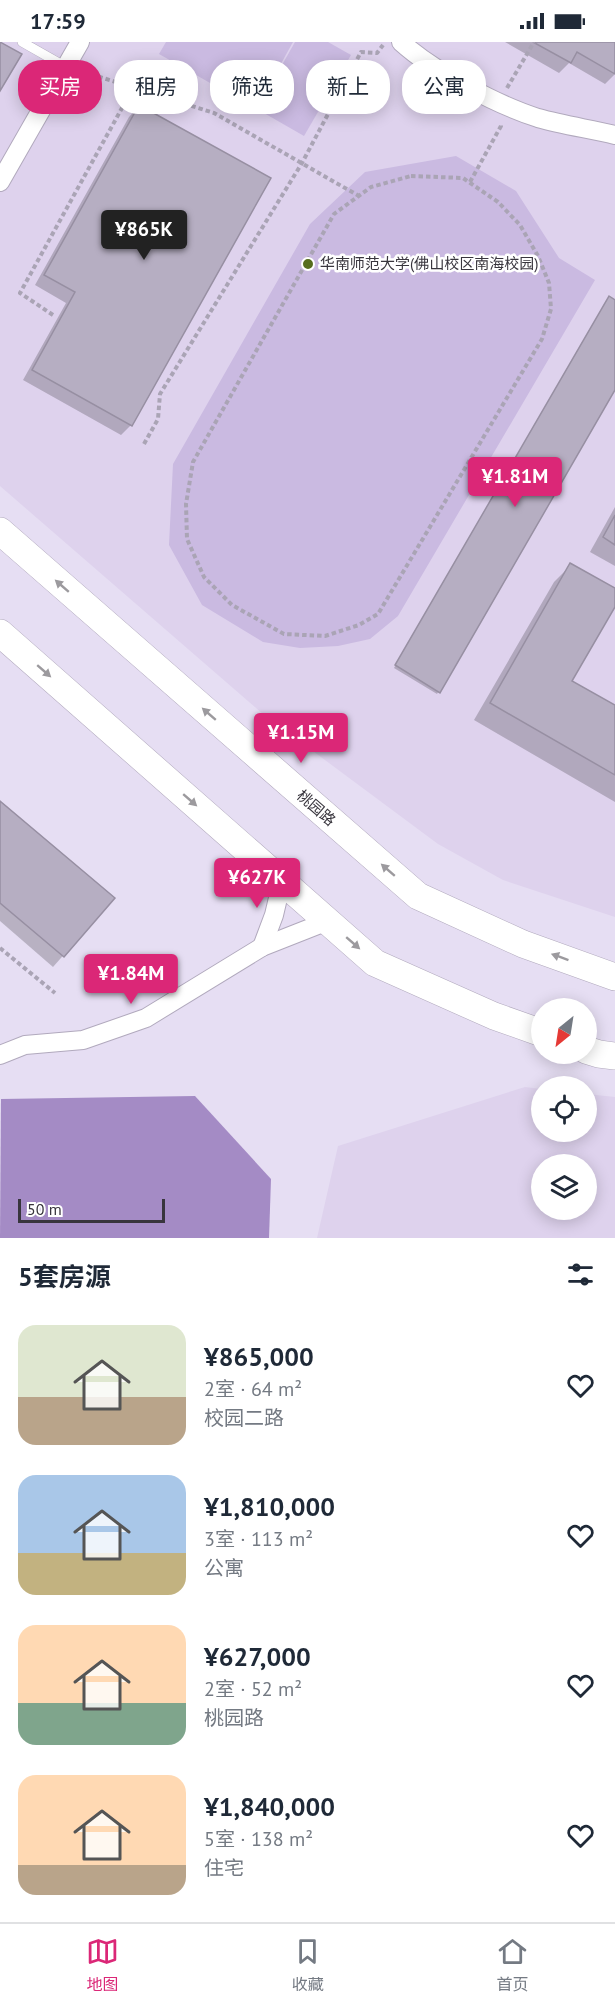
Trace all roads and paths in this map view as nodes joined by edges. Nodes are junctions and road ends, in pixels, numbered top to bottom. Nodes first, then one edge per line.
1 (22, 42) edge
2 (80, 42) edge
3 (385, 42) edge
4 (401, 42) edge
5 (534, 42) edge
6 (54, 60) edge
7 (70, 60) edge
8 (499, 103) junction
9 (198, 108) edge
10 (39, 114) edge
11 (119, 114) edge
12 (615, 135) edge
13 (302, 163) junction
14 (0, 182) edge
15 (470, 182) junction
16 (359, 196) junction
17 (53, 315) dead end
18 (144, 444) dead end
19 (0, 531) edge
20 (0, 633) edge
21 (282, 881) junction
22 (328, 921) junction
23 (262, 947) junction
24 (0, 948) edge
25 (615, 977) edge
26 (55, 993) dead end
27 (531, 1029) edge
28 (597, 1053) edge
29 (0, 1055) edge
30 (615, 1056) edge

1 - 6 lane
2 - 7 street
3 - 13 path
4 - 8 street
5 - 8 path
8 - 12 street
8 - 15 path
9 - 13 path
10 - 14 street
11 - 17 path
13 - 16 path
13 - 18 path
15 - 16 path
15 - 16 path
25 -> 19 main road, 桃园路
20 -> 21 main road
21 - 22 main road
21 - 23 street
22 - 23 street
22 -> 27 main road
23 - 29 street
24 - 26 path
28 - 30 main road

